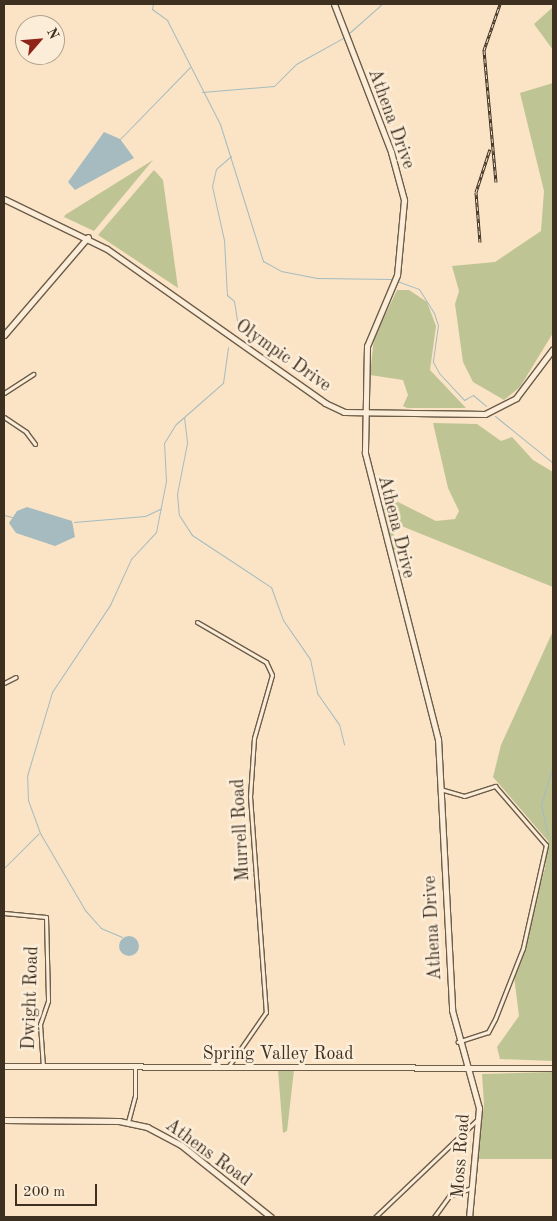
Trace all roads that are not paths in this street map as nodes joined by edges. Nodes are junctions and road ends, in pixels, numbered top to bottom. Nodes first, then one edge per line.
1 (334, 4) edge
2 (4, 199) edge
3 (88, 237) junction
4 (4, 335) edge
5 (553, 349) edge
6 (33, 374) dead end
7 (4, 393) edge
8 (365, 414) junction
9 (4, 417) edge
10 (35, 444) dead end
11 (197, 622) dead end
12 (16, 677) dead end
13 (4, 683) edge
14 (440, 789) junction
15 (4, 913) edge
16 (458, 1042) junction
17 (462, 1052) junction
18 (4, 1066) edge
19 (43, 1067) junction
20 (135, 1068) junction
21 (228, 1068) junction
22 (455, 1068) junction
23 (468, 1068) junction
24 (481, 1068) junction
25 (553, 1068) edge
26 (472, 1077) junction
27 (479, 1118) junction
28 (4, 1120) edge
29 (128, 1122) junction
30 (471, 1188) junction
31 (271, 1217) edge
32 (375, 1217) edge
33 (434, 1217) edge
34 (469, 1217) edge

1 - 8 street, Athena Drive
2 - 3 street, Olympic Drive
3 - 4 street
3 - 8 street, Olympic Drive
5 - 8 street, Olympic Drive
6 - 7 street
8 - 14 street, Athena Drive
9 - 10 street
11 - 21 street, Murrell Road
12 - 13 street
14 - 16 street, Athena Drive
14 - 16 street
15 - 19 street, Dwight Road
16 - 17 street, Athena Drive
17 - 22 street
17 - 23 street, Athena Drive
18 - 19 street, Spring Valley Road
19 - 20 street, Spring Valley Road
20 - 21 street, Spring Valley Road
20 - 29 street
21 - 22 street, Spring Valley Road
22 - 23 street, Spring Valley Road
23 - 24 street, Spring Valley Road
23 - 26 street, Moss Road
24 - 25 street, Spring Valley Road
24 - 26 street
26 - 27 street, Moss Road
27 - 30 street, Moss Road
27 - 32 street
28 - 29 street, Athens Road
29 - 31 street, Athens Road
30 - 33 street
30 - 34 street, Moss Road

